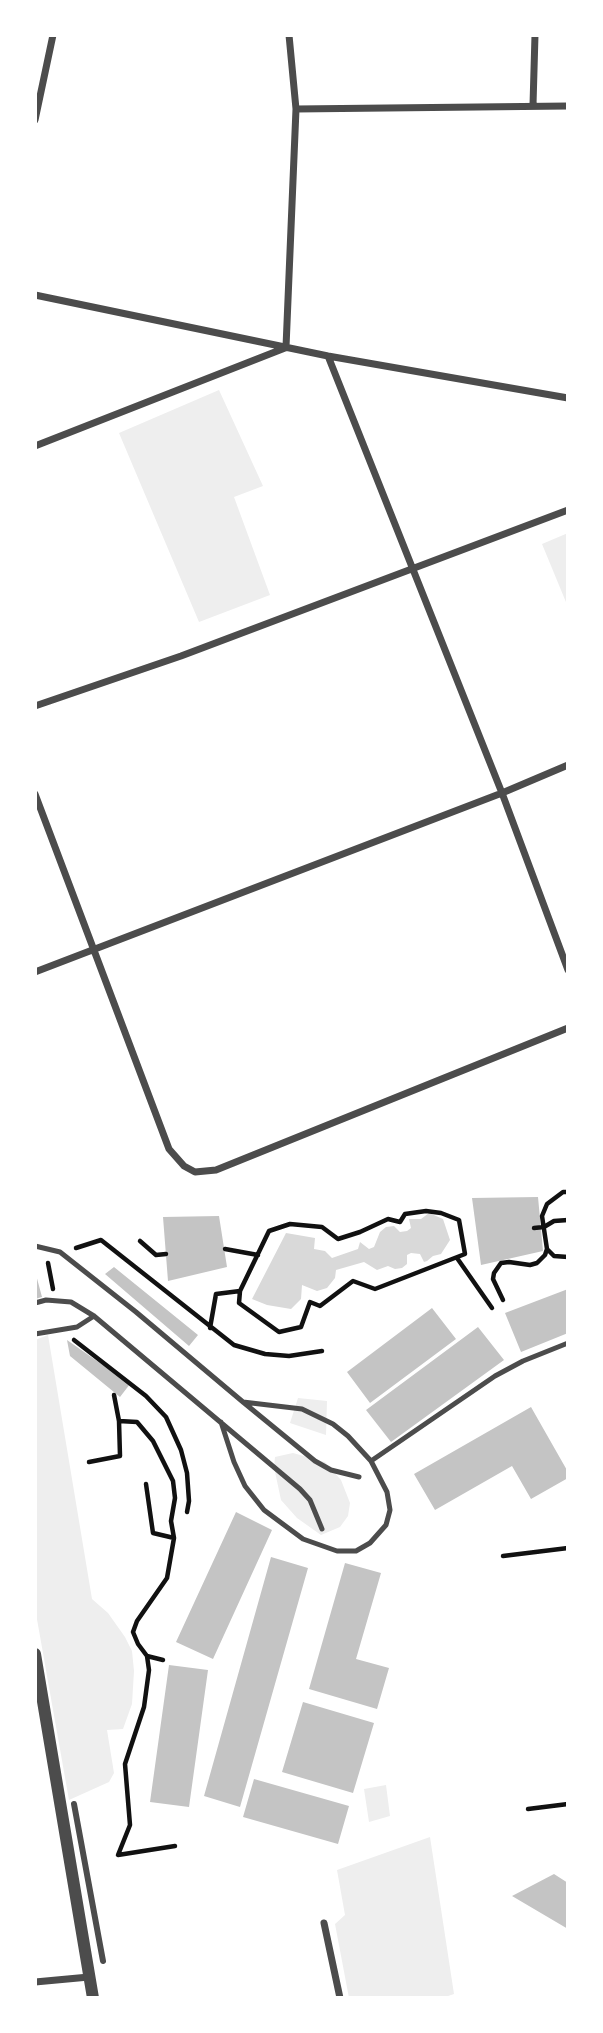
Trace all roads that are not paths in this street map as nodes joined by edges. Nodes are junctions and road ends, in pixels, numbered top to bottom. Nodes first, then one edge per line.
1 (53, 35) edge
2 (289, 35) edge
3 (535, 35) edge
4 (533, 105) junction
5 (568, 106) edge
6 (296, 109) junction
7 (35, 120) edge
8 (35, 295) edge
9 (286, 347) junction
10 (328, 356) junction
11 (568, 398) edge
12 (35, 446) edge
13 (568, 510) edge
14 (412, 568) junction
15 (35, 706) edge
16 (568, 765) edge
17 (502, 793) junction
18 (35, 794) edge
19 (95, 950) junction
20 (568, 970) edge
21 (35, 972) edge
22 (568, 1028) edge
23 (35, 1246) edge
24 (35, 1303) edge
25 (94, 1316) junction
26 (35, 1334) edge
27 (568, 1343) edge
28 (243, 1402) junction
29 (221, 1422) junction
30 (371, 1461) junction
31 (359, 1477) dead end
32 (322, 1529) dead end
33 (35, 1654) edge
34 (74, 1804) dead end
35 (324, 1923) dead end
36 (103, 1961) dead end
37 (89, 1977) junction
38 (35, 1982) edge
39 (93, 1998) edge
40 (340, 1998) edge

1 - 7 street
2 - 6 street
3 - 4 street
4 - 5 street
4 - 6 street
6 - 9 street
8 - 9 street
9 - 10 street
9 - 12 street
10 - 11 street
10 - 14 street
13 - 14 street
14 - 15 street
14 - 17 street
16 - 17 street
17 - 19 street
17 - 20 street
18 - 19 street
19 - 21 street
19 - 22 street
23 - 28 lane
24 - 25 lane
25 - 26 lane
25 - 29 lane
27 - 30 lane
28 - 30 lane
28 - 31 lane
29 - 30 lane
29 - 32 lane
33 - 37 street
34 - 36 street
35 - 40 street
37 - 38 street
37 - 39 street

